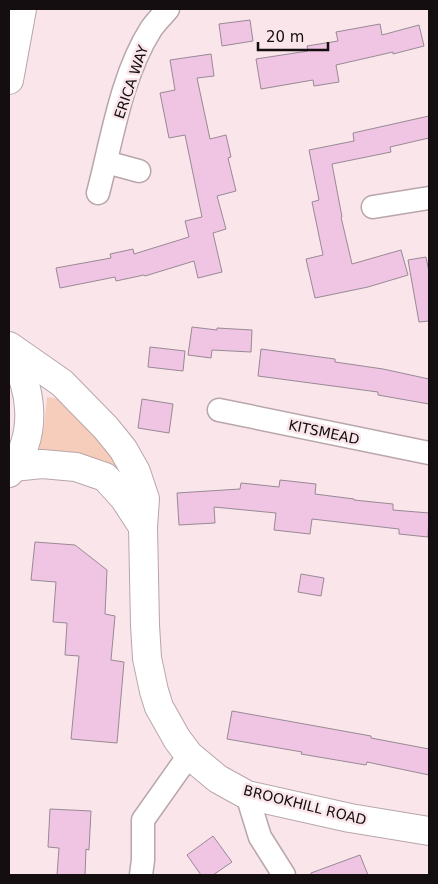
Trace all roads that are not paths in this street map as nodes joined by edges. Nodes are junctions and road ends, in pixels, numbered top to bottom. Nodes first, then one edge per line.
1 (22, 9) edge
2 (168, 9) edge
3 (9, 80) edge
4 (106, 162) junction
5 (139, 171) dead end
6 (98, 193) dead end
7 (429, 198) edge
8 (373, 207) dead end
9 (9, 348) edge
10 (219, 410) dead end
11 (429, 453) edge
12 (11, 470) edge
13 (143, 527) junction
14 (190, 755) junction
15 (247, 794) junction
16 (429, 831) edge
17 (141, 875) edge
18 (284, 875) edge

1 - 3 main road
2 - 4 street, ERICA WAY
4 - 5 street
4 - 6 street, ERICA WAY
7 - 8 street
9 - 12 main road
9 - 13 main road, BROOKHILL ROAD
10 - 11 street, KITSMEAD
12 - 13 main road
13 - 14 main road, BROOKHILL ROAD
14 - 15 main road, BROOKHILL ROAD
14 - 17 street
15 - 16 main road, BROOKHILL ROAD
15 - 18 street

